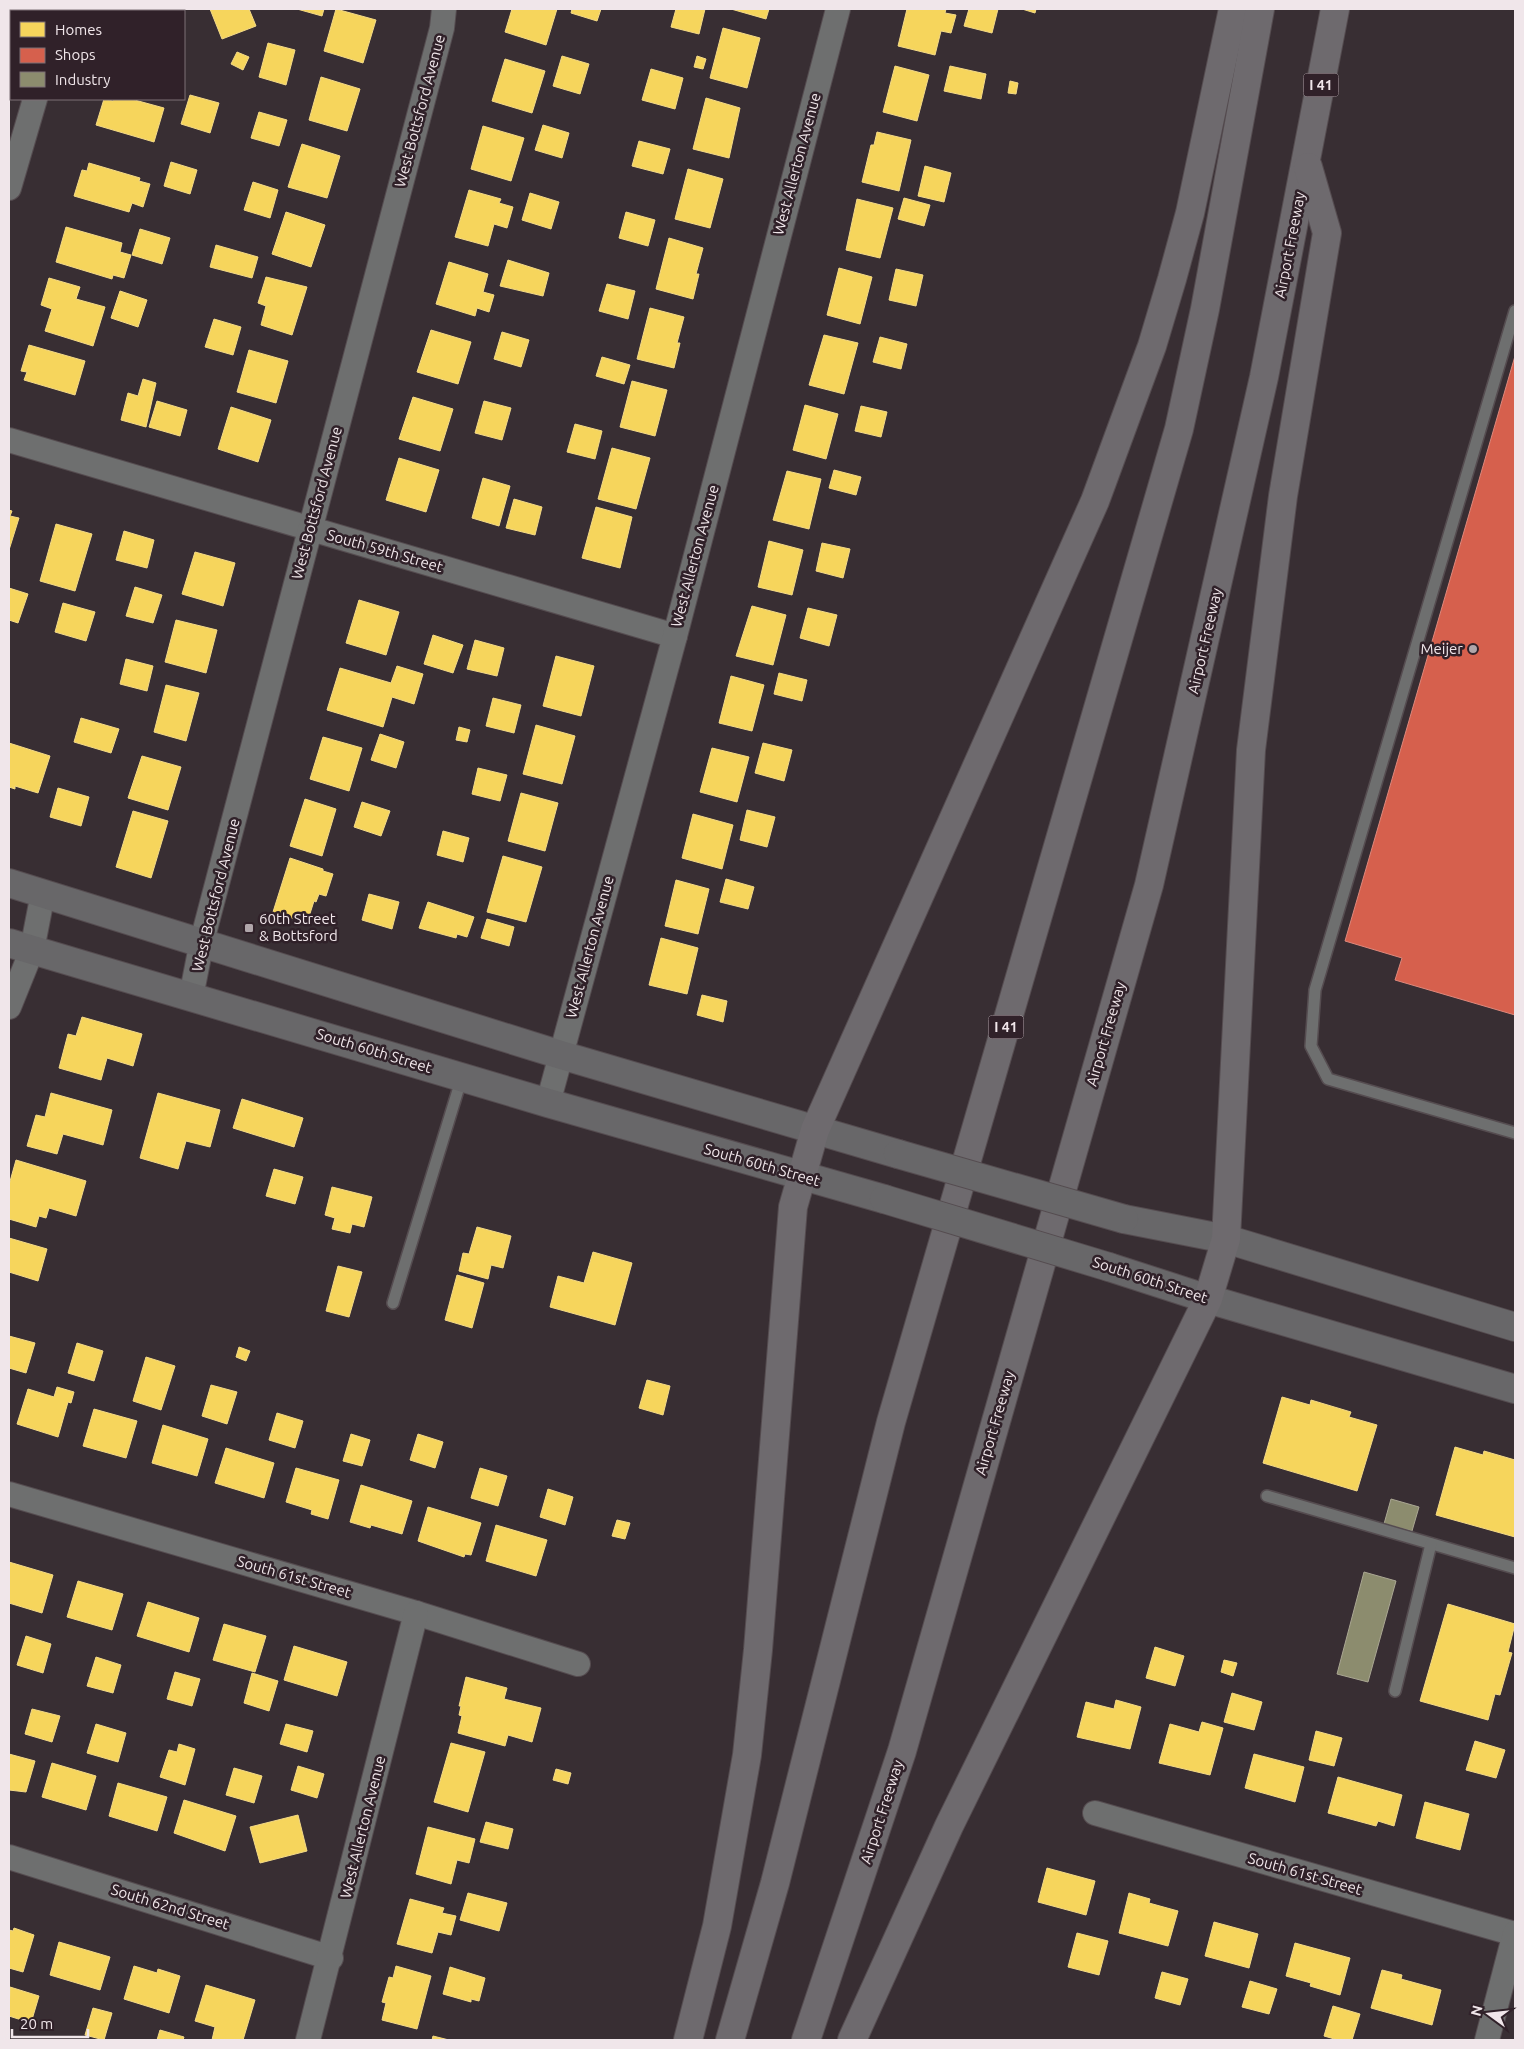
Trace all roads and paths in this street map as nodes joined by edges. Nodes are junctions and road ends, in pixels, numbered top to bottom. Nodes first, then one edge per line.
1 (444, 9) edge
2 (838, 9) edge
3 (1233, 9) edge
4 (1260, 9) edge
5 (1335, 9) edge
6 (35, 100) edge
7 (1307, 161) junction
8 (9, 188) edge
9 (1515, 312) edge
10 (9, 440) edge
11 (311, 529) junction
12 (675, 636) junction
13 (9, 883) edge
14 (44, 893) junction
15 (202, 941) junction
16 (21, 946) edge
17 (191, 997) junction
18 (9, 1007) edge
19 (561, 1054) junction
20 (462, 1077) junction
21 (548, 1103) junction
22 (815, 1130) junction
23 (1515, 1133) edge
24 (801, 1176) junction
25 (1226, 1239) junction
26 (1208, 1299) junction
27 (393, 1303) dead end
28 (1515, 1327) edge
29 (1515, 1389) edge
30 (9, 1494) edge
31 (1267, 1496) dead end
32 (1431, 1544) junction
33 (1515, 1568) edge
34 (416, 1613) junction
35 (578, 1664) dead end
36 (1395, 1691) dead end
37 (1095, 1813) dead end
38 (9, 1857) edge
39 (1515, 1934) edge
40 (331, 1958) junction
41 (308, 2040) edge
42 (688, 2040) edge
43 (730, 2040) edge
44 (806, 2040) edge
45 (852, 2040) edge
46 (1487, 2040) edge

1 - 11 street, West Bottsford Avenue
2 - 12 street, West Allerton Avenue
3 - 22 highway
4 - 43 highway, I 41
5 - 7 highway, Airport Freeway / I 41
6 - 8 street
7 - 25 highway
7 - 44 highway, Airport Freeway / I 41
9 - 23 lane
10 - 11 street, South 59th Street
11 - 12 street, South 59th Street
11 - 15 street, West Bottsford Avenue
12 - 19 street, West Allerton Avenue
13 - 14 main road
14 - 15 main road
14 - 16 street
15 - 17 street, West Bottsford Avenue
15 - 19 main road
16 - 17 main road, South 60th Street
16 - 18 street
17 - 20 main road, South 60th Street
19 - 21 street, West Allerton Avenue
19 - 22 main road
20 - 21 main road, South 60th Street
20 - 27 lane
21 - 24 main road, South 60th Street
22 - 24 highway
22 - 25 main road, bridge
24 - 26 main road, South 60th Street, bridge
24 - 42 highway
25 - 26 highway
25 - 28 main road
26 - 29 main road, South 60th Street
26 - 45 highway
30 - 34 street, South 61st Street
31 - 32 lane
32 - 33 lane
32 - 36 lane
34 - 35 street, South 61st Street
34 - 40 street, West Allerton Avenue
37 - 39 street, South 61st Street
38 - 40 street, South 62nd Street
39 - 46 street
40 - 41 street, West Allerton Avenue

